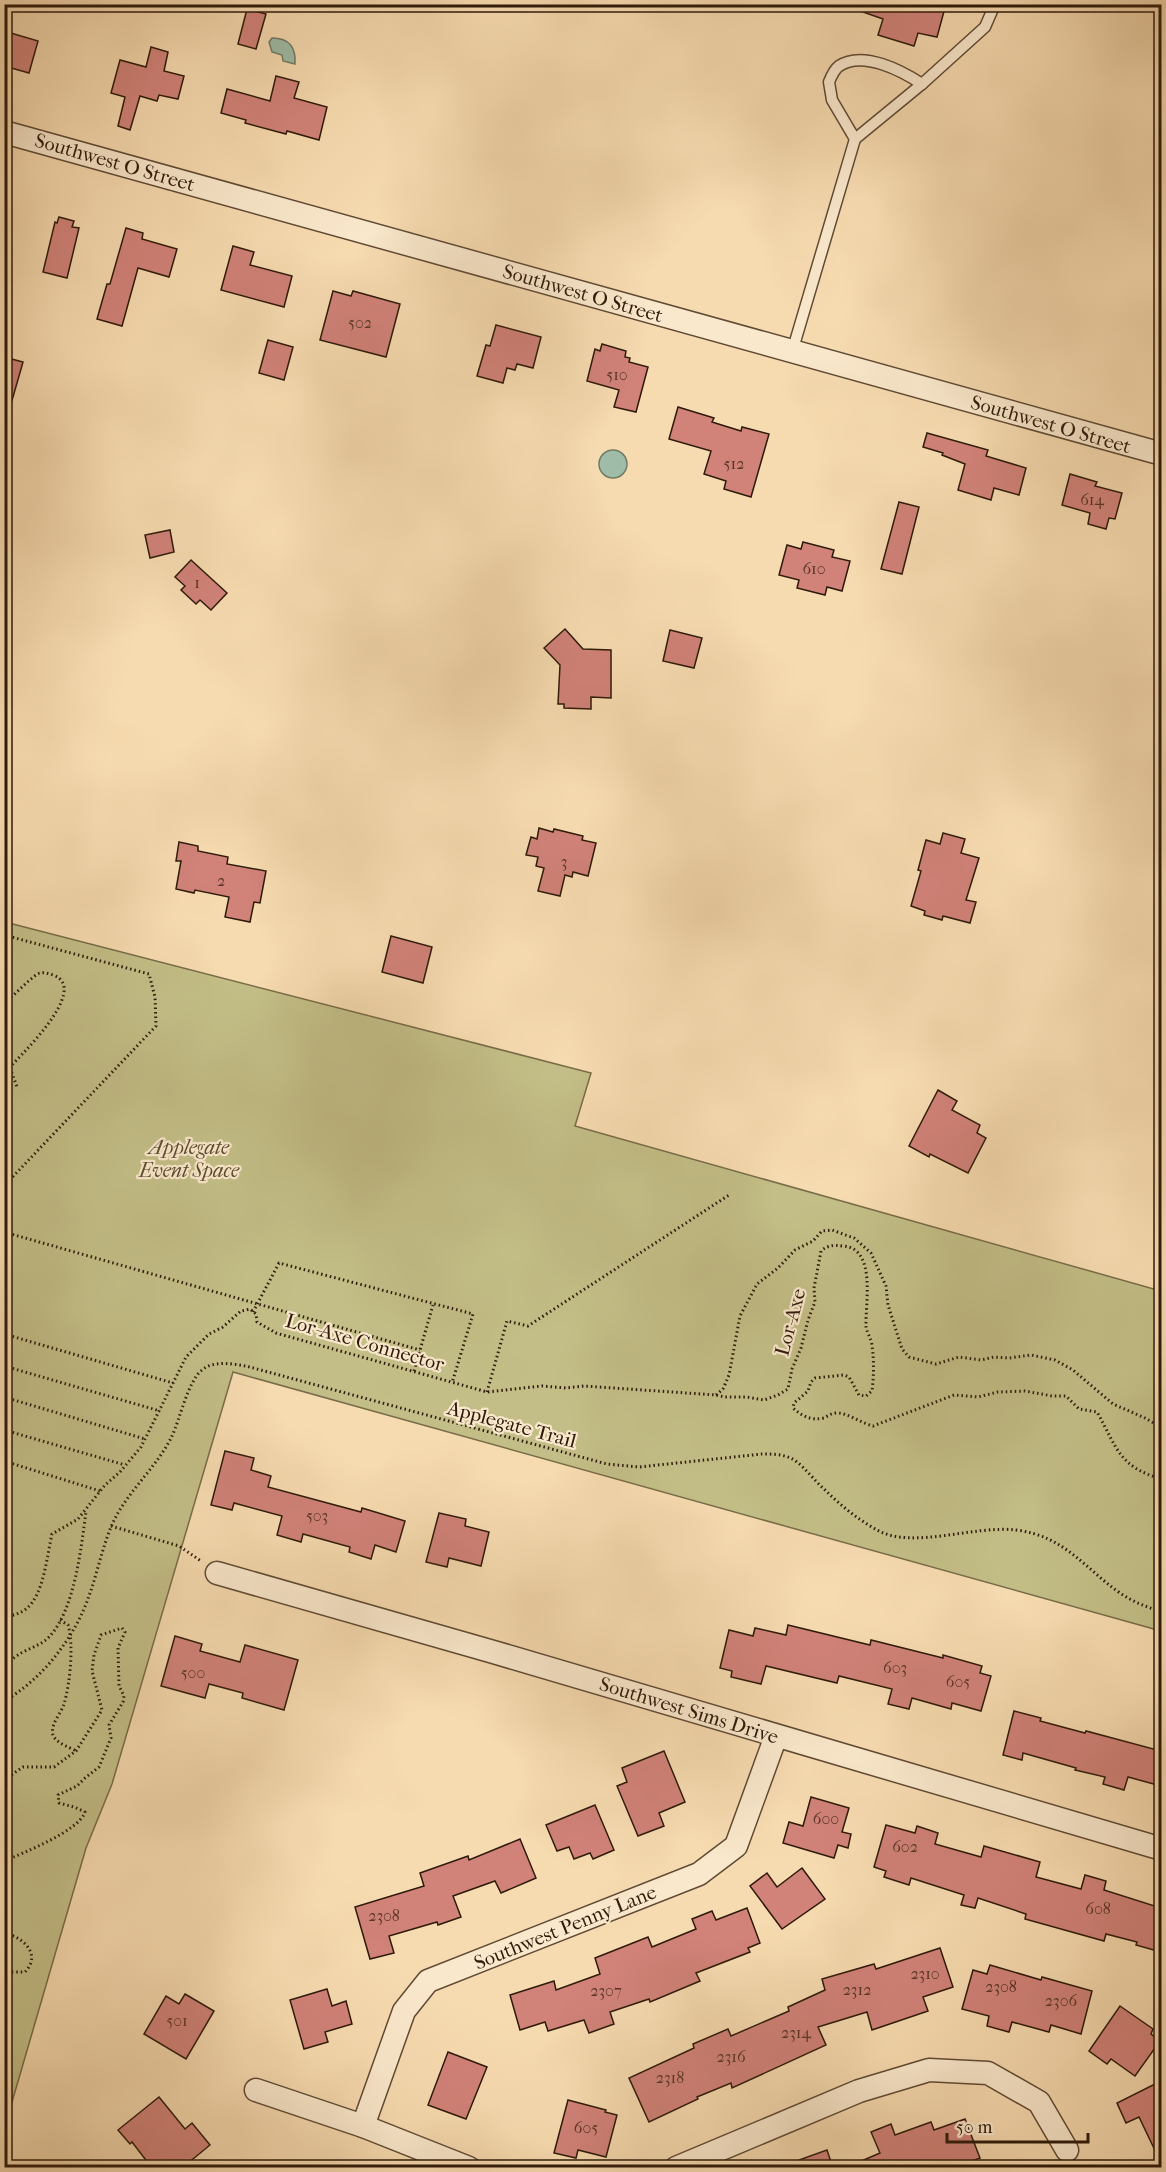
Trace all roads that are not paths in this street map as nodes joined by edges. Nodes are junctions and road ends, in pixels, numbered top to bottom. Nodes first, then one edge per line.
1 (995, 4) edge
2 (922, 84) junction
3 (4, 132) edge
4 (855, 140) junction
5 (792, 352) junction
6 (1161, 454) edge
7 (217, 1573) road end
8 (776, 1736) junction
9 (1161, 1848) edge
10 (256, 2090) dead end
11 (363, 2126) junction
12 (1067, 2150) dead end
13 (469, 2168) edge
14 (676, 2168) edge

1 - 2 lane
2 - 4 lane
2 - 4 lane
3 - 5 street, Southwest O Street
4 - 5 lane
5 - 6 street, Southwest O Street
7 - 8 street, Southwest Sims Drive
8 - 9 street, Southwest Sims Drive
8 - 11 street, Southwest Penny Lane
10 - 11 street
11 - 13 street
12 - 14 street

